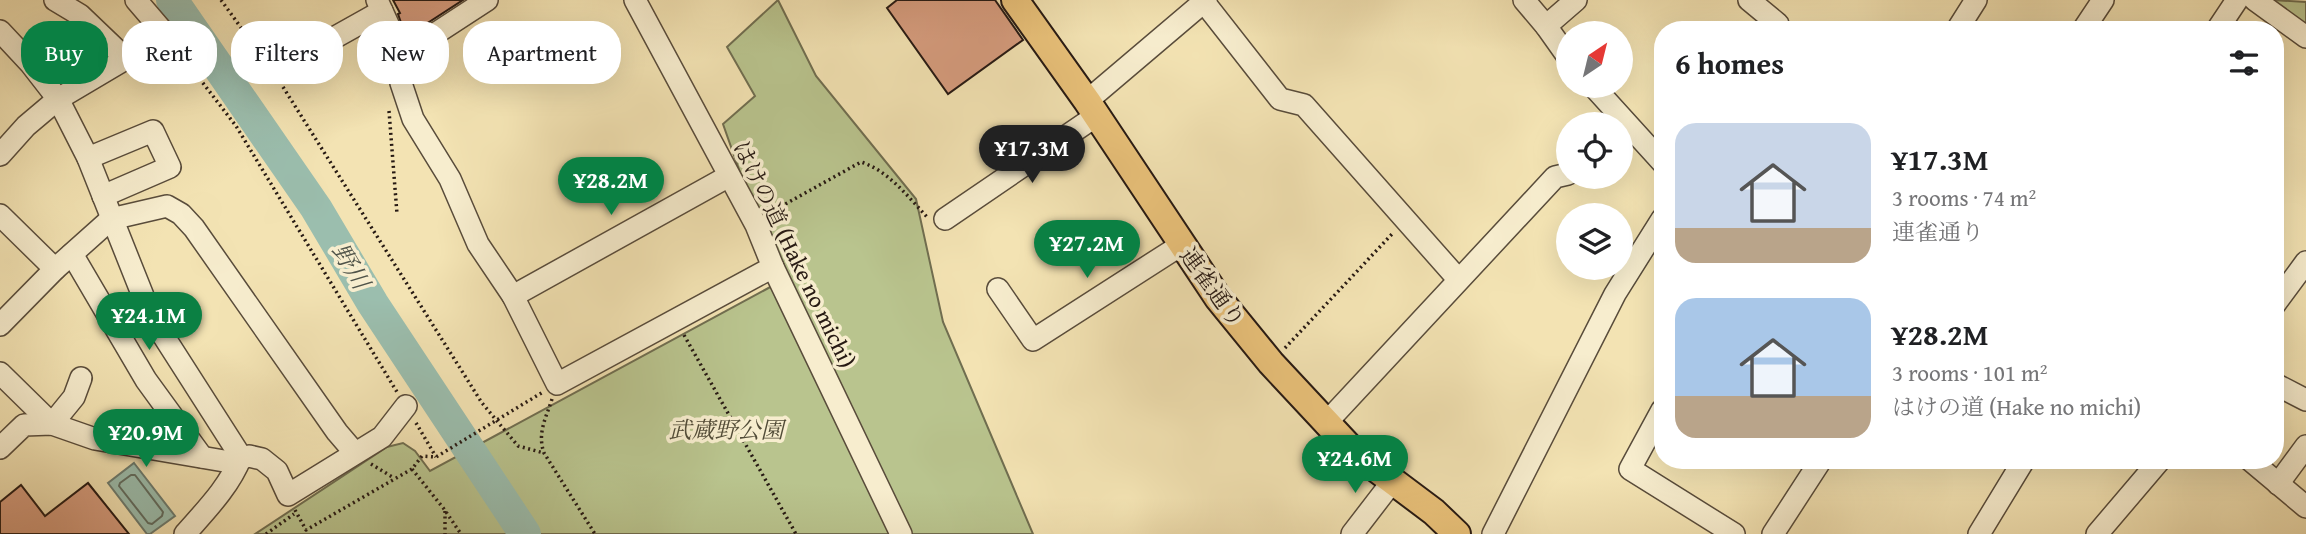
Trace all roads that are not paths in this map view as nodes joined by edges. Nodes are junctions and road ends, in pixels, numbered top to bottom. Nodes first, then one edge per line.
1 (55, 0) edge
2 (136, 0) edge
3 (487, 0) edge
4 (635, 0) edge
5 (1015, 0) edge
6 (1524, 0) edge
7 (1576, 0) edge
8 (1749, 0) edge
9 (1976, 0) edge
10 (2103, 0) edge
11 (2237, 0) edge
12 (2255, 0) edge
13 (1205, 1) edge
14 (380, 5) edge
15 (85, 8) edge
16 (154, 21) edge
17 (1774, 21) edge
18 (1963, 21) edge
19 (2089, 21) edge
20 (2223, 21) edge
21 (2284, 21) edge
22 (2284, 21) edge
23 (449, 25) edge
24 (1546, 26) junction
25 (343, 28) edge
26 (0, 31) edge
27 (2306, 37) edge
28 (1556, 40) edge
29 (122, 54) edge
30 (122, 61) edge
31 (401, 84) edge
32 (58, 99) junction
33 (1092, 108) junction
34 (1633, 141) edge
35 (4, 143) edge
36 (1654, 156) edge
37 (88, 158) junction
38 (729, 176) junction
39 (1556, 177) edge
40 (103, 195) junction
41 (0, 215) edge
42 (111, 219) junction
43 (945, 219) road end
44 (1654, 232) edge
45 (1181, 244) junction
46 (72, 254) junction
47 (2306, 262) edge
48 (773, 267) junction
49 (55, 269) junction
50 (1458, 279) junction
51 (998, 289) dead end
52 (2284, 292) edge
53 (513, 296) junction
54 (0, 325) edge
55 (0, 373) edge
56 (81, 378) dead end
57 (2284, 389) edge
58 (2306, 400) edge
59 (406, 406) road end
60 (46, 424) junction
61 (1325, 424) junction
62 (1654, 425) edge
63 (2306, 446) edge
64 (0, 448) edge
65 (355, 453) junction
66 (202, 457) junction
67 (242, 457) junction
68 (0, 464) edge
69 (1815, 469) edge
70 (2017, 469) edge
71 (2152, 469) edge
72 (2260, 469) edge
73 (1392, 482) junction
74 (2278, 484) junction
75 (2306, 507) edge
76 (185, 534) edge
77 (901, 534) edge
78 (1352, 534) edge
79 (1457, 534) edge
80 (1493, 534) edge
81 (1734, 534) edge
82 (1773, 534) edge
83 (1979, 534) edge
84 (2096, 534) edge

1 - 15 street
2 - 16 street
3 - 23 street
4 - 38 street, はけの道 (Hake no michi)
5 - 33 main road, 連雀通り
6 - 24 street
7 - 24 street
8 - 17 street
9 - 18 street
10 - 19 street
11 - 20 street
12 - 21 street
13 - 33 street
13 - 50 street
14 - 25 street
15 - 29 street
22 - 27 street
24 - 28 street
26 - 32 street
30 - 32 street
31 - 53 street
32 - 35 street
32 - 37 street
33 - 43 street
33 - 45 main road, 連雀通り
34 - 36 street
37 - 40 street
37 - 40 street
38 - 48 street, はけの道 (Hake no michi)
38 - 53 street
39 - 50 street
40 - 42 street
41 - 49 street
42 - 46 street
42 - 65 street
42 - 67 street
44 - 80 street
45 - 51 street
45 - 61 main road, 連雀通り
46 - 49 street
46 - 66 street
47 - 52 street
48 - 53 street
48 - 77 street, はけの道 (Hake no michi)
49 - 54 street
50 - 61 street
55 - 60 street
56 - 60 street
57 - 58 street
59 - 65 street
60 - 64 street
60 - 66 street
60 - 68 street
61 - 73 main road, 連雀通り
62 - 81 street
63 - 74 street
65 - 67 street
66 - 67 street
67 - 76 street
69 - 82 street
70 - 83 street
71 - 84 street
72 - 74 street
73 - 78 street
73 - 79 main road, 連雀通り
74 - 75 street

